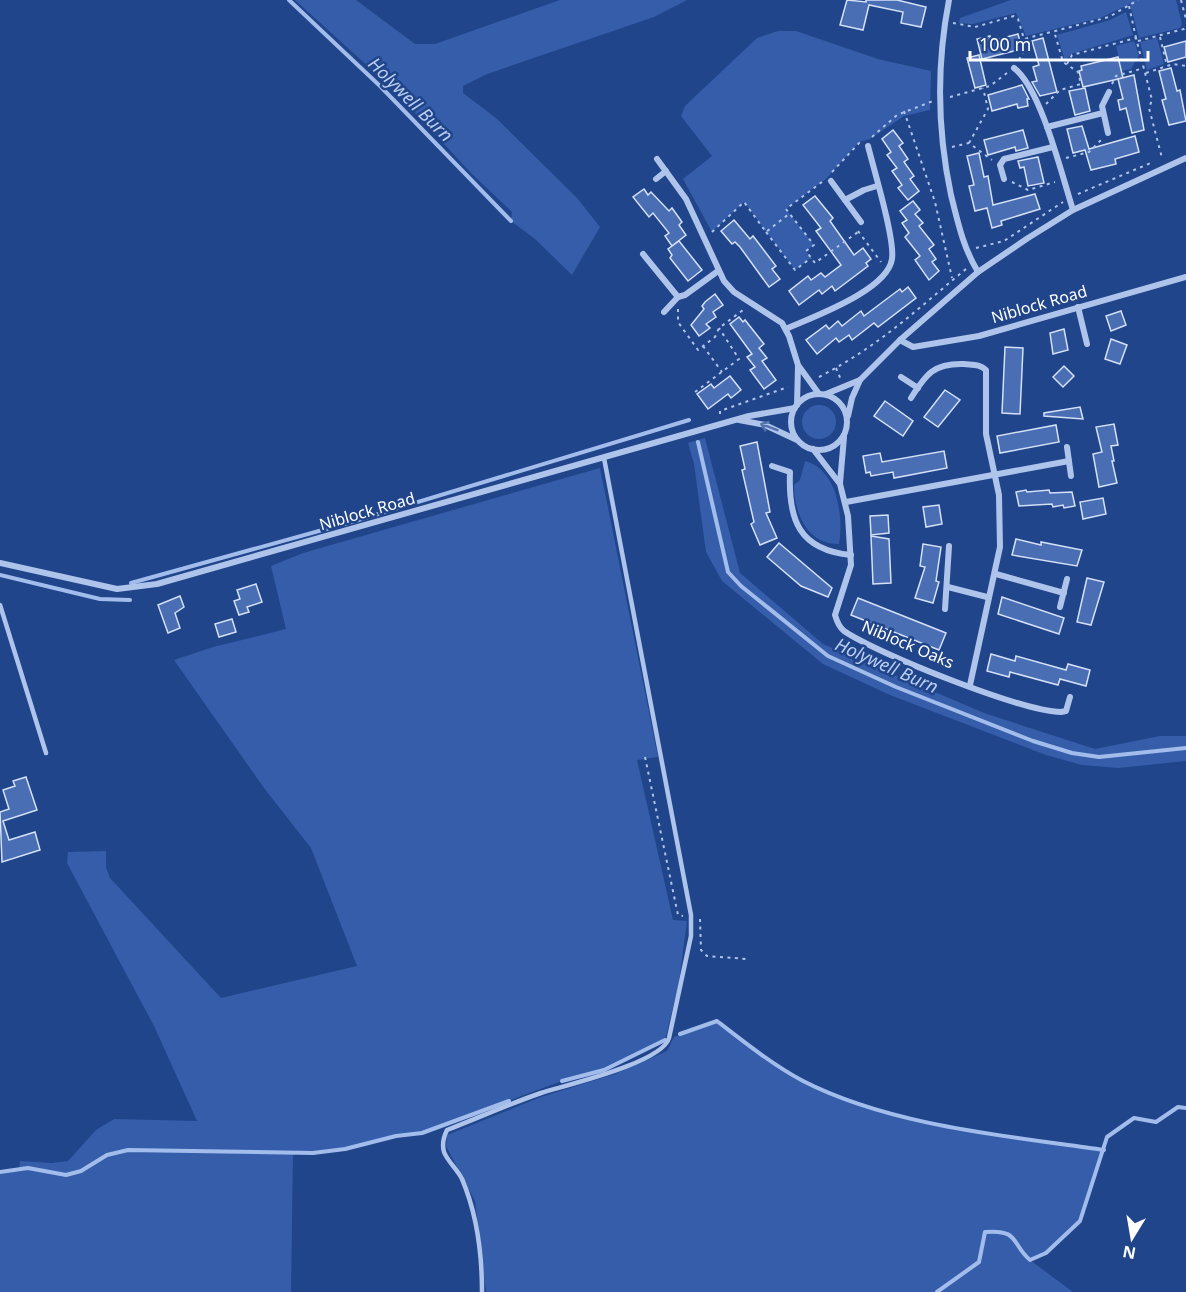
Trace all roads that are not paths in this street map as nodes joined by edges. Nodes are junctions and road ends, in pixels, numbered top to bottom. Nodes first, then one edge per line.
1 (948, 0) edge
2 (1014, 68) road end
3 (1109, 92) road end
4 (1103, 113) junction
5 (1047, 127) junction
6 (1108, 133) road end
7 (868, 146) dead end
8 (1053, 147) junction
9 (1186, 158) edge
10 (657, 159) dead end
11 (666, 171) junction
12 (656, 179) dead end
13 (1004, 179) road end
14 (831, 181) dead end
15 (877, 186) junction
16 (845, 200) junction
17 (1073, 210) junction
18 (861, 222) road end
19 (643, 254) dead end
20 (718, 272) junction
21 (978, 272) junction
22 (1186, 277) edge
23 (678, 297) junction
24 (1078, 307) junction
25 (664, 312) dead end
26 (786, 329) junction
27 (900, 340) junction
28 (1087, 344) dead end
29 (798, 365) junction
30 (901, 377) dead end
31 (860, 380) junction
32 (918, 388) junction
33 (822, 394) junction
34 (911, 398) dead end
35 (796, 406) junction
36 (848, 419) junction
37 (738, 420) junction
38 (844, 436) junction
39 (798, 440) junction
40 (1067, 447) dead end
41 (813, 449) junction
42 (604, 458) junction
43 (1069, 461) junction
44 (772, 465) dead end
45 (995, 476) junction
46 (1071, 476) dead end
47 (840, 484) junction
48 (846, 502) junction
49 (949, 546) dead end
50 (851, 555) junction
51 (0, 563) edge
52 (996, 574) junction
53 (1067, 579) dead end
54 (948, 587) junction
55 (1064, 593) junction
56 (987, 597) junction
57 (0, 605) edge
58 (1060, 608) dead end
59 (945, 609) dead end
60 (969, 685) junction
61 (1070, 697) dead end
62 (46, 753) dead end
63 (482, 1292) edge

1 - 21 street
2 - 5 street
3 - 4 street
4 - 5 street
4 - 6 street
5 - 8 street
7 - 15 street
8 - 13 street
8 - 17 street
9 - 17 street
10 - 11 street
11 - 12 street
11 - 20 street
14 - 16 street
15 - 16 street
15 - 26 street
16 - 18 street
17 - 21 street
19 - 23 street
20 - 23 street
20 - 26 street
21 - 27 street
22 - 24 street, Niblock Road
23 - 25 street
24 - 27 street, Niblock Road
24 - 28 street
26 - 29 street
27 - 31 street
29 - 33 street
29 - 35 street
30 - 32 street
31 - 33 street
31 - 36 street
32 - 34 street, Niblock Oaks
32 - 45 street, Niblock Oaks
33 - 35 street
33 - 36 street
35 - 37 street, Niblock Road
35 - 39 street
36 - 38 street
39 -> 37 street, Niblock Road
37 - 42 street, Niblock Road
38 - 41 street
38 - 47 street, Niblock Oaks
39 - 41 street
40 - 43 street
41 - 47 street, Niblock Oaks
42 - 51 street, Niblock Road
42 - 63 lane
43 - 45 street
43 - 46 street
44 - 50 street
45 - 48 street
45 - 52 street, Niblock Oaks
47 - 48 street, Niblock Oaks
48 - 50 street, Niblock Oaks
49 - 54 street
50 - 60 street, Niblock Oaks
52 - 55 street
52 - 56 street, Niblock Oaks
53 - 55 street
54 - 56 street
54 - 59 street
55 - 58 street
56 - 60 street, Niblock Oaks
57 - 62 lane
60 - 61 street, Niblock Oaks

